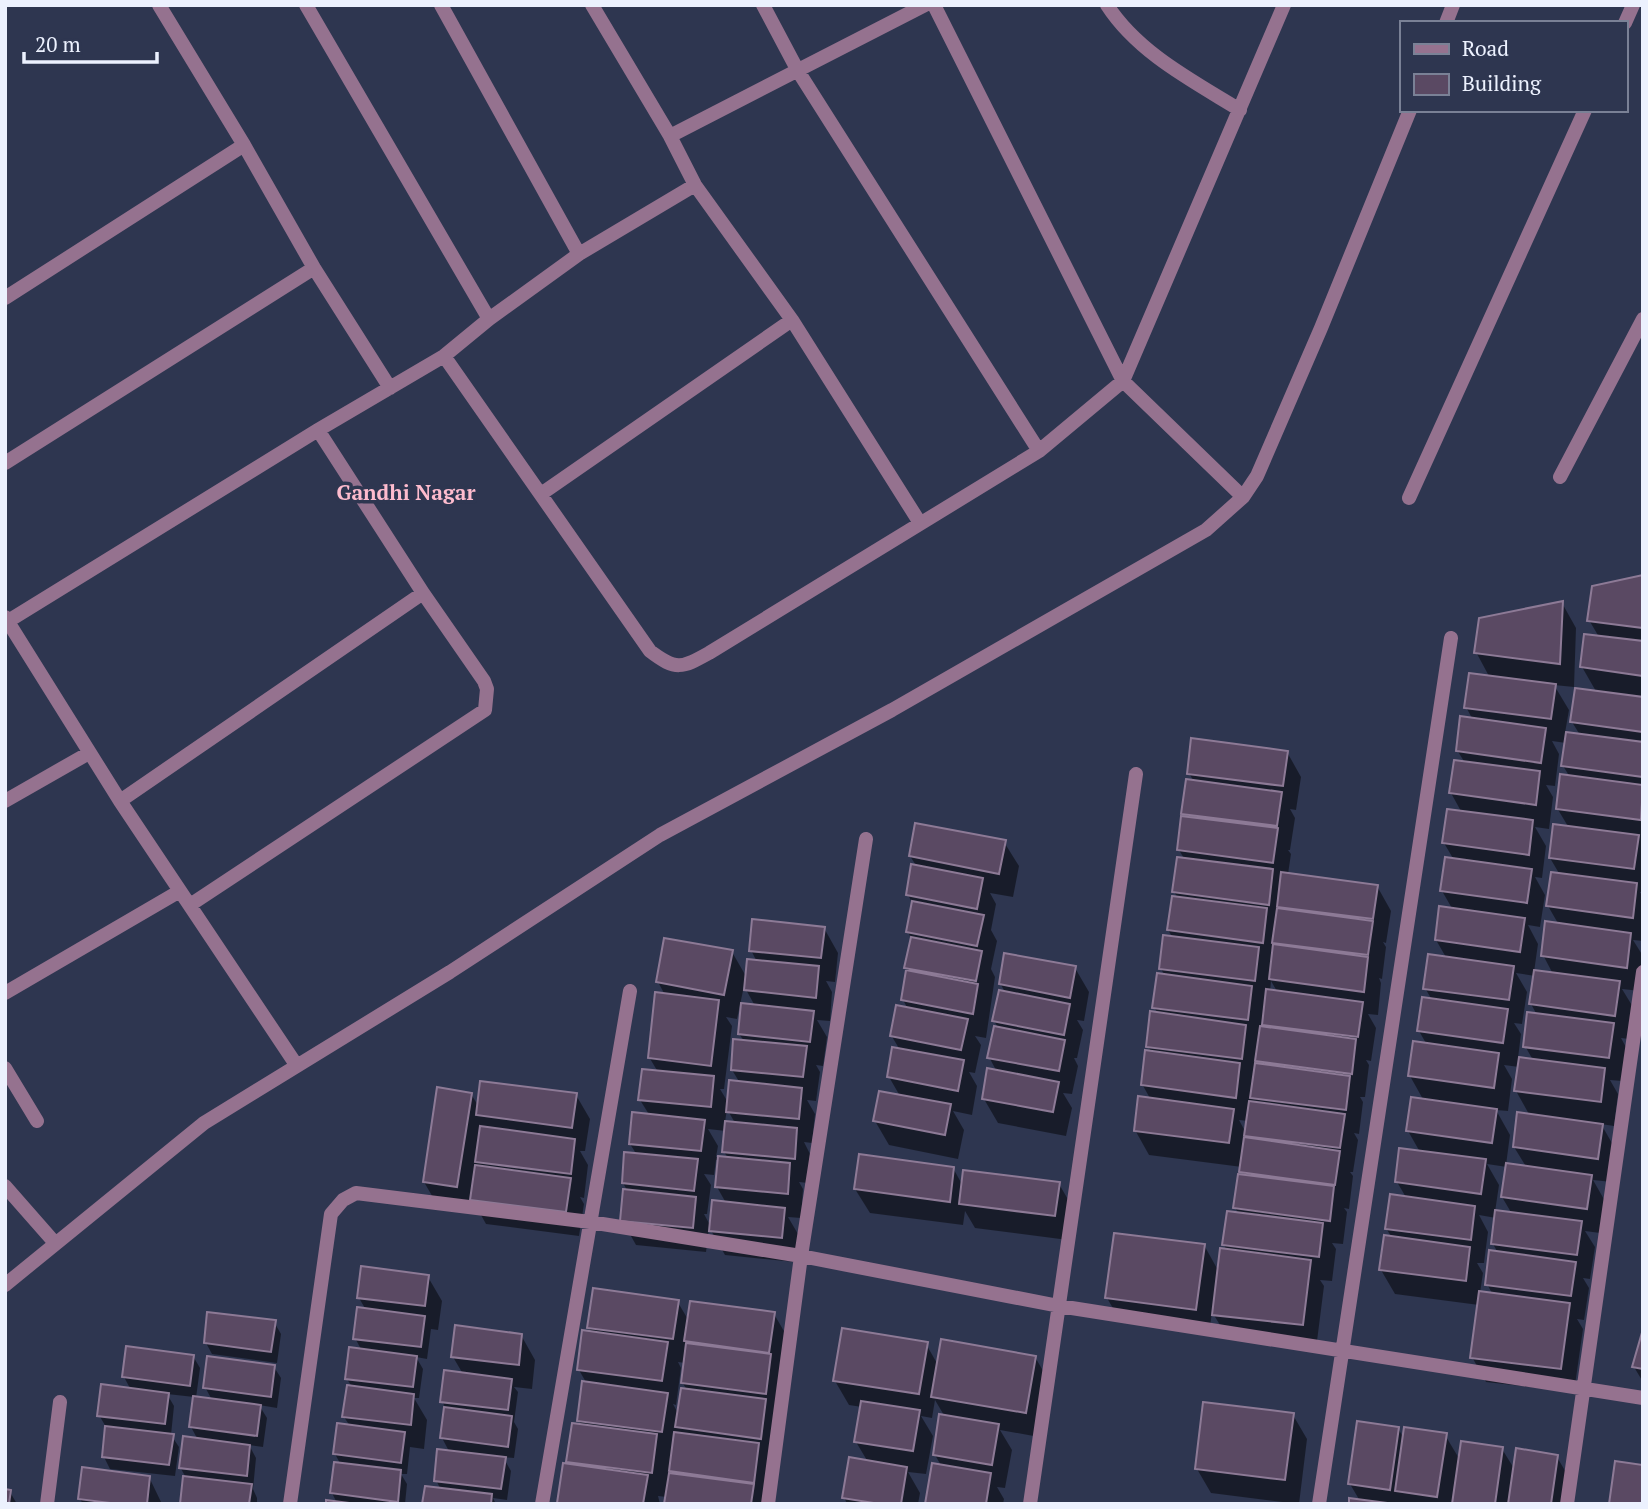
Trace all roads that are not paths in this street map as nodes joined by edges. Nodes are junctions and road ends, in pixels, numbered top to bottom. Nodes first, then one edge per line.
1 (159, 5) edge
2 (306, 5) edge
3 (441, 5) edge
4 (592, 5) edge
5 (764, 5) edge
6 (925, 5) edge
7 (934, 5) edge
8 (1107, 5) edge
9 (1284, 5) edge
10 (1633, 5) edge
11 (1626, 21) edge
12 (798, 71) junction
13 (1240, 110) junction
14 (1409, 112) edge
15 (1584, 112) edge
16 (670, 136) junction
17 (244, 145) junction
18 (695, 185) junction
19 (579, 254) junction
20 (314, 268) junction
21 (5, 298) edge
22 (489, 319) junction
23 (1643, 319) edge
24 (792, 320) junction
25 (444, 356) junction
26 (1123, 381) junction
27 (390, 388) junction
28 (318, 430) junction
29 (1039, 451) junction
30 (5, 463) edge
31 (1560, 477) dead end
32 (541, 494) junction
33 (1243, 497) junction
34 (1409, 498) dead end
35 (920, 523) junction
36 (423, 593) junction
37 (6, 620) edge
38 (1451, 638) dead end
39 (89, 753) junction
40 (1136, 774) dead end
41 (5, 801) edge
42 (120, 801) junction
43 (866, 839) dead end
44 (180, 891) junction
45 (190, 905) junction
46 (1643, 972) edge
47 (630, 991) dead end
48 (5, 993) edge
49 (297, 1066) junction
50 (5, 1068) edge
51 (37, 1121) dead end
52 (5, 1186) edge
53 (590, 1222) junction
54 (55, 1243) junction
55 (801, 1256) junction
56 (5, 1285) edge
57 (1059, 1306) junction
58 (1342, 1350) junction
59 (1585, 1387) junction
60 (1643, 1398) edge
61 (60, 1402) dead end
62 (47, 1504) edge
63 (290, 1504) edge
64 (541, 1504) edge
65 (768, 1504) edge
66 (1030, 1504) edge
67 (1319, 1504) edge
68 (1567, 1504) edge

1 - 17 street
2 - 22 street
3 - 19 street
4 - 16 street
5 - 12 street
6 - 12 street
7 - 26 street
8 - 13 street
9 - 13 street
10 - 11 street
12 - 16 street
12 - 29 street
13 - 26 street
14 - 33 street
15 - 34 street
16 - 18 street
17 - 20 street
17 - 21 street
18 - 19 street
18 - 24 street
19 - 22 street
20 - 27 street
20 - 30 street
22 - 25 street
23 - 31 street
24 - 32 street
24 - 35 street
25 - 27 street
25 - 32 street
26 - 29 street
26 - 33 street
27 - 28 street
28 - 36 street
28 - 37 street
29 - 35 street
32 - 35 street
33 - 49 street
36 - 42 street
36 - 45 street
37 - 39 street
38 - 58 street
39 - 41 street
39 - 42 street
40 - 57 street
42 - 44 street
43 - 55 street
44 - 45 street
44 - 48 street
45 - 49 street
46 - 59 street
47 - 53 street
49 - 54 street
50 - 51 street
52 - 54 street
53 - 55 street
53 - 63 street
53 - 64 street
54 - 56 street
55 - 57 street
55 - 65 street
57 - 58 street
57 - 66 street
58 - 59 street
58 - 67 street
59 - 60 street
59 - 68 street
61 - 62 street

